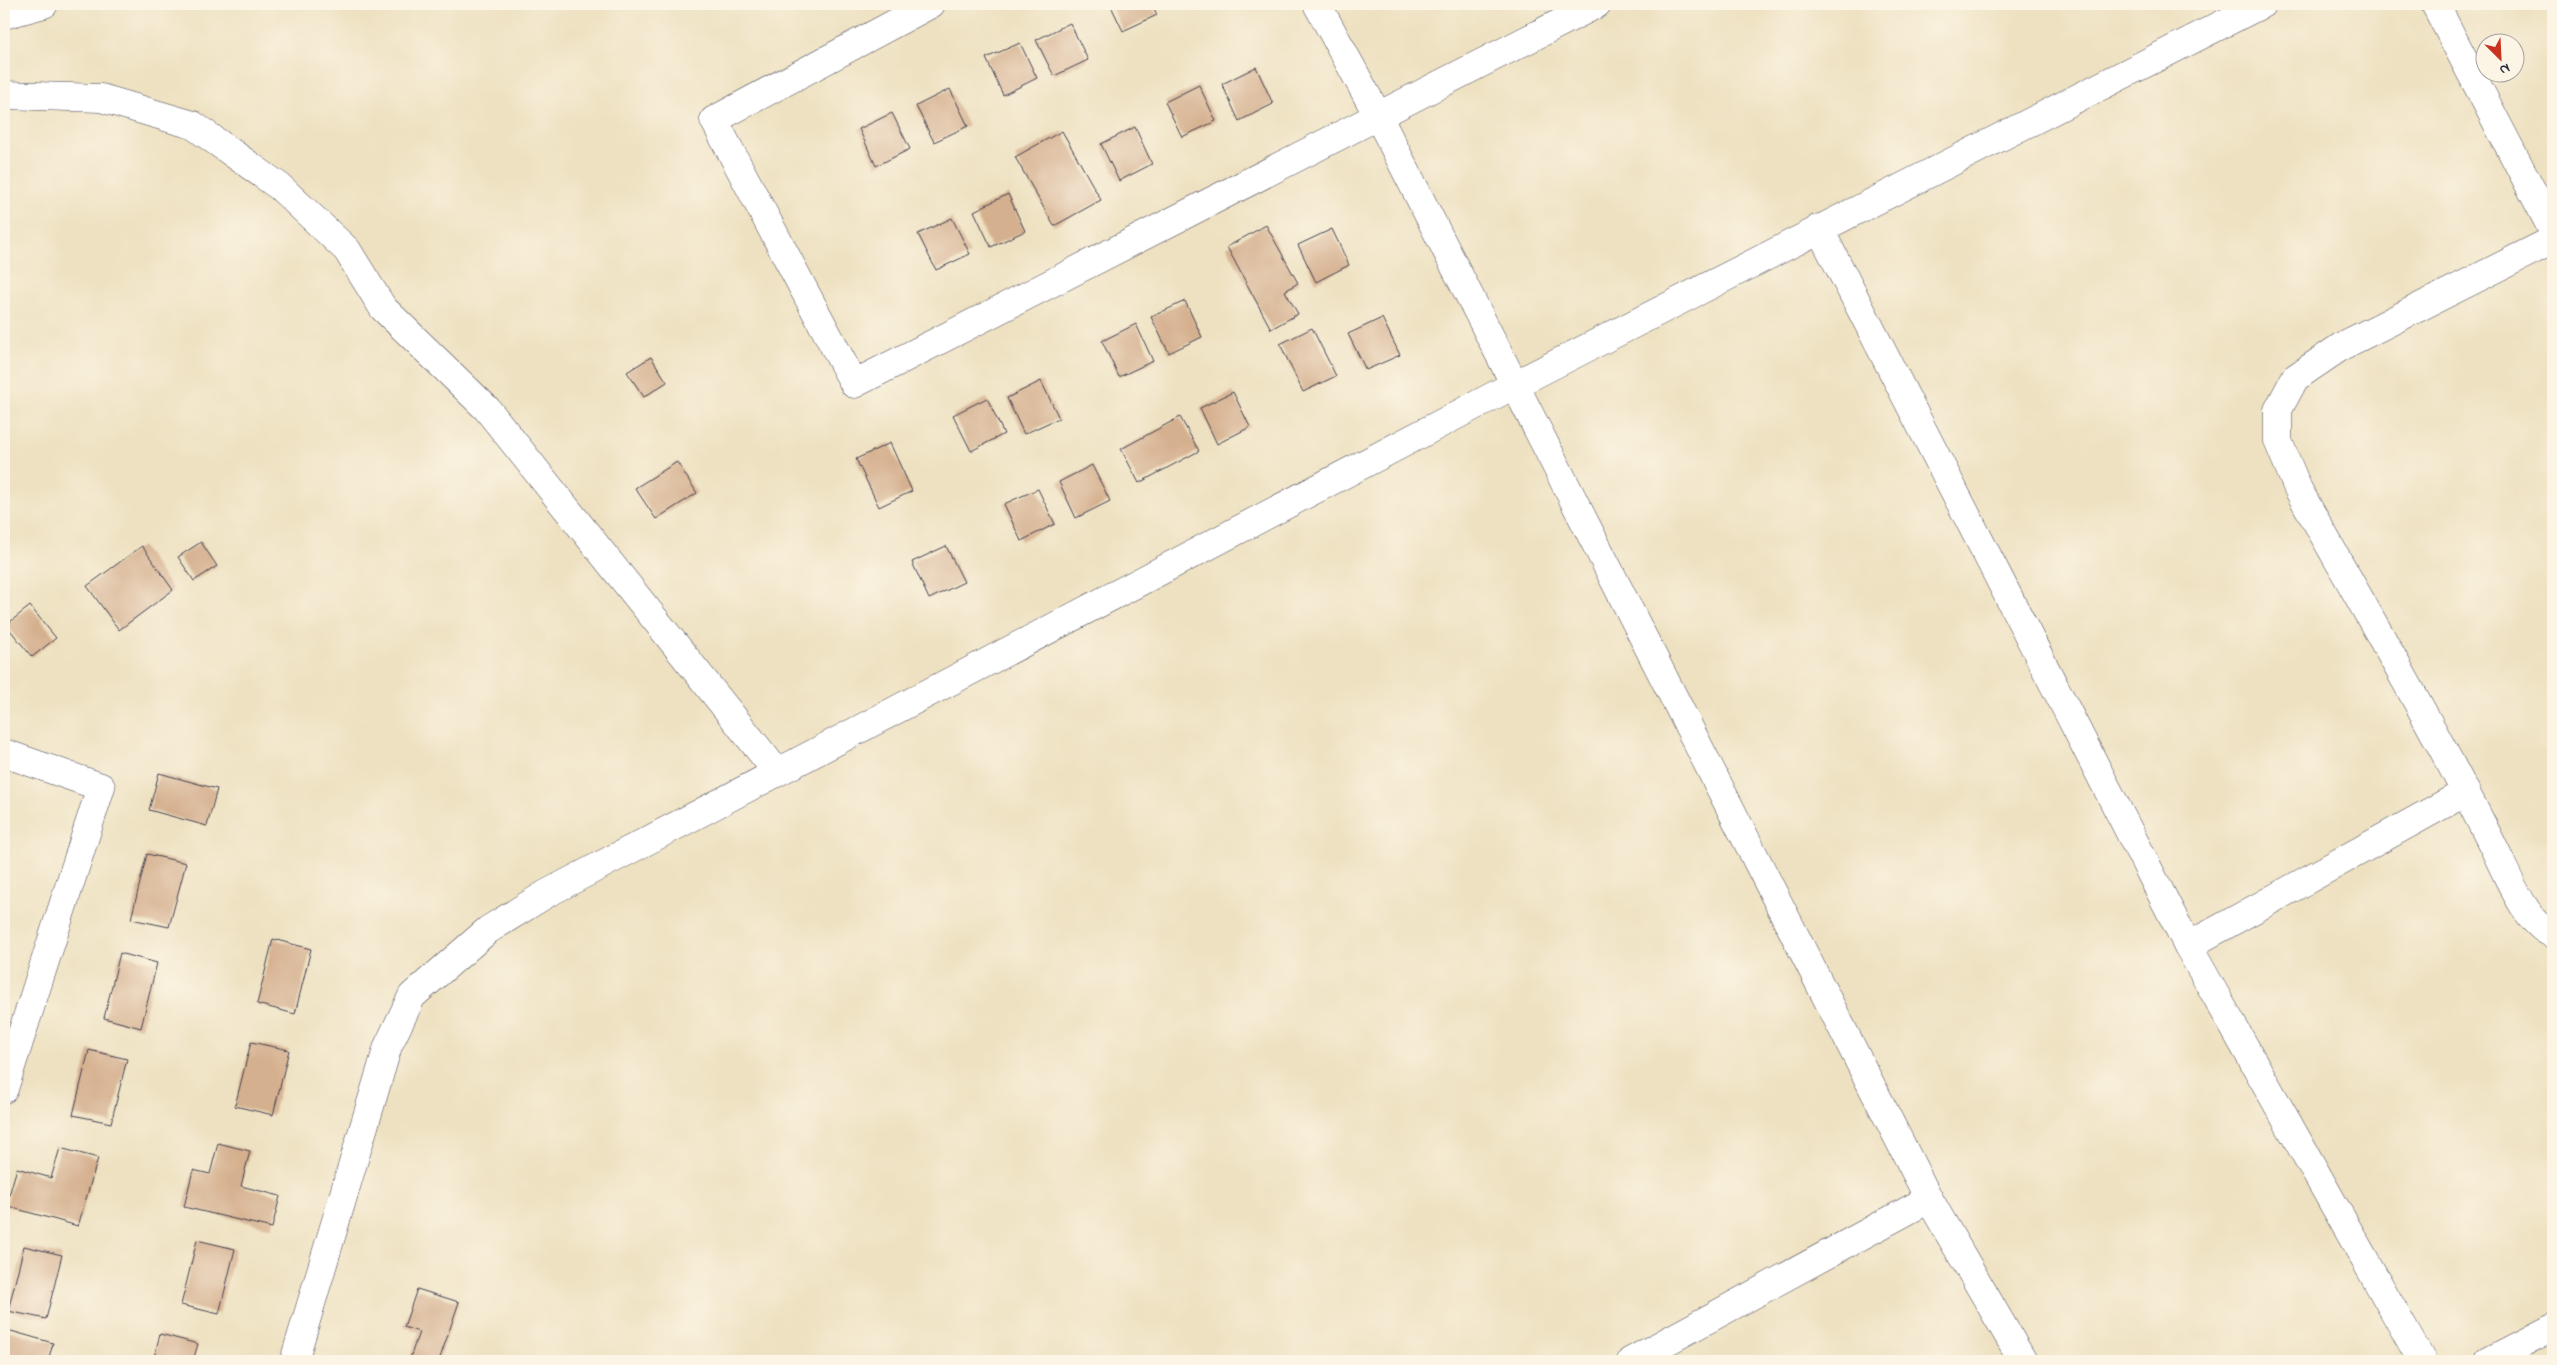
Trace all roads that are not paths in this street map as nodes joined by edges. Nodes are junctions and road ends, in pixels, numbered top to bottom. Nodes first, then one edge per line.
1 (44, 4) edge
2 (931, 4) edge
3 (1317, 4) edge
4 (1597, 4) edge
5 (2262, 4) edge
6 (2435, 4) edge
7 (4, 15) edge
8 (4, 95) edge
9 (1378, 114) junction
10 (1819, 228) junction
11 (2553, 232) edge
12 (2553, 240) edge
13 (1514, 385) junction
14 (4, 753) edge
15 (777, 772) junction
16 (2466, 792) junction
17 (2553, 934) edge
18 (2188, 946) junction
19 (4, 1086) edge
20 (1929, 1199) junction
21 (2553, 1328) edge
22 (294, 1361) edge
23 (1631, 1361) edge
24 (2023, 1361) edge
25 (2422, 1361) edge
26 (2489, 1361) edge

1 - 7 street
2 - 9 street
3 - 9 street
4 - 9 street
5 - 10 street
6 - 11 street
8 - 15 street
9 - 13 street
10 - 13 street
10 - 18 street
12 - 16 street
13 - 15 street
13 - 20 street
14 - 19 street
15 - 22 street
16 - 17 street
16 - 18 street
18 - 25 street
20 - 23 street
20 - 24 street
21 - 26 street

